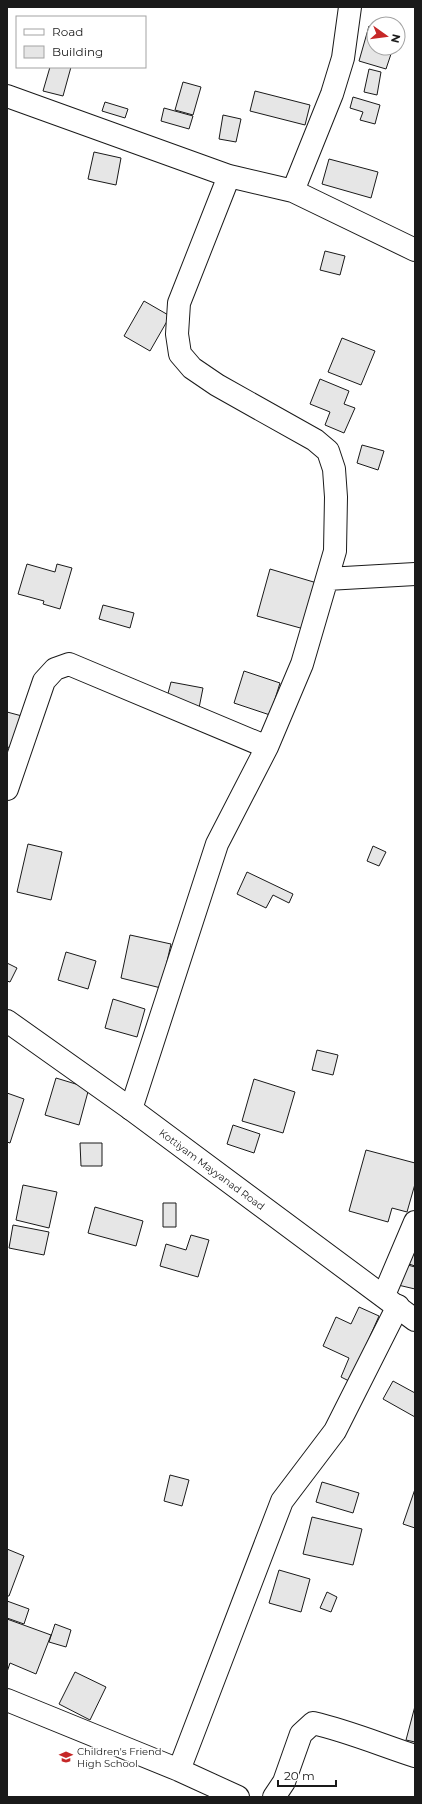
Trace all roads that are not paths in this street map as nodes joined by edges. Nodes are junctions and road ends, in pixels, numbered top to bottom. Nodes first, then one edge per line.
1 (350, 7) edge
2 (7, 96) edge
3 (229, 176) junction
4 (294, 191) junction
5 (415, 250) edge
6 (415, 574) edge
7 (327, 579) junction
8 (267, 747) junction
9 (7, 789) edge
10 (7, 1021) edge
11 (131, 1110) junction
12 (415, 1222) edge
13 (391, 1301) junction
14 (415, 1320) edge
15 (7, 1700) edge
16 (415, 1756) edge
17 (179, 1770) junction
18 (238, 1797) edge
19 (274, 1797) edge

1 - 4 street
2 - 3 street
3 - 4 street
3 - 7 street
4 - 5 street
6 - 7 street
7 - 8 street
8 - 9 street
8 - 11 street
10 - 11 street, Kottiyam Mayyanad Road
11 - 13 street, Kottiyam Mayyanad Road
12 - 13 street
13 - 14 street, Kottiyam Mayyanad Road
13 - 17 street
15 - 17 street
16 - 19 street
17 - 18 street

